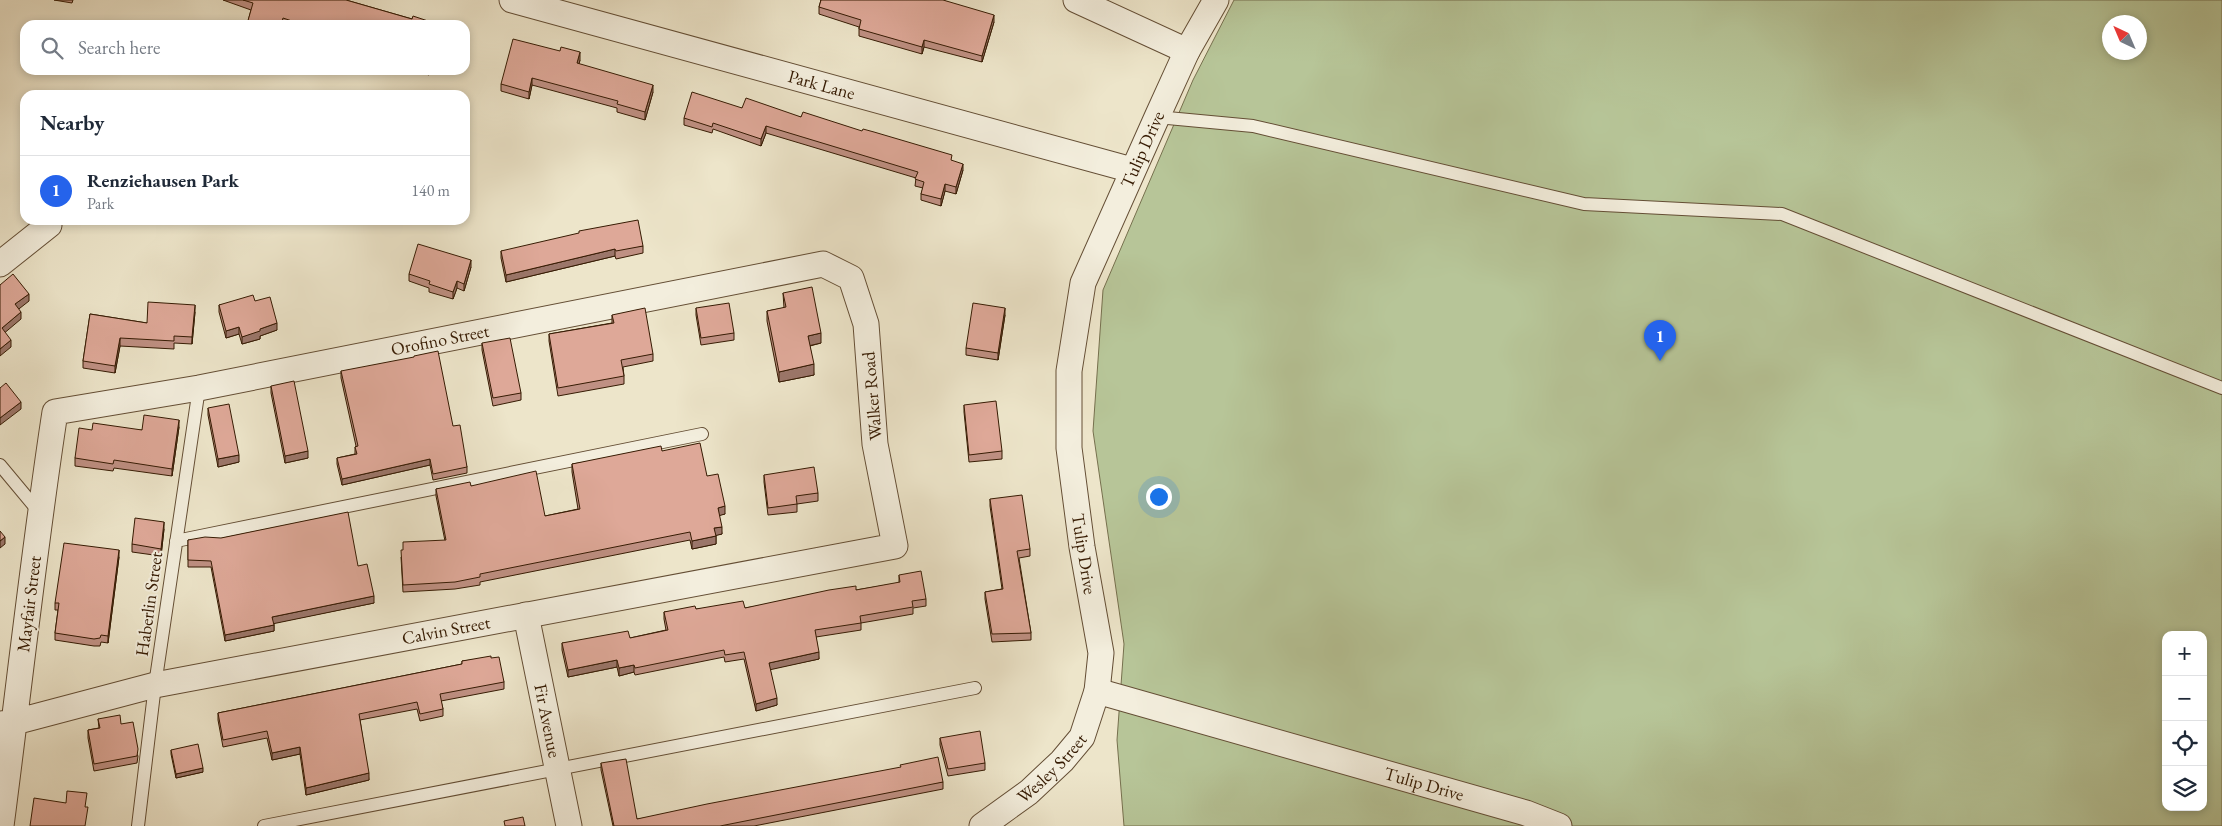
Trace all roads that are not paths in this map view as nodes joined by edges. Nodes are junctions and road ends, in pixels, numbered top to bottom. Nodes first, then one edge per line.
1 (512, 0) edge
2 (1076, 0) edge
3 (1216, 0) edge
4 (1187, 52) junction
5 (1156, 117) junction
6 (1132, 170) junction
7 (49, 225) dead end
8 (0, 264) edge
9 (823, 264) joint
10 (199, 388) junction
11 (2222, 388) edge
12 (56, 412) joint
13 (702, 434) dead end
14 (0, 466) edge
15 (40, 513) junction
16 (176, 540) junction
17 (895, 546) joint
18 (526, 616) junction
19 (155, 685) junction
20 (975, 688) dead end
21 (1097, 692) junction
22 (5, 717) edge
23 (557, 770) junction
24 (1, 826) edge
25 (138, 826) edge
26 (264, 826) edge
27 (569, 826) edge
28 (982, 826) edge
29 (1559, 826) edge

1 - 6 street, Park Lane
2 - 4 street
3 - 4 street, Tulip Drive
4 - 5 street, Tulip Drive
5 - 6 street, Tulip Drive
5 - 11 lane
6 - 21 street, Tulip Drive
7 - 8 street
9 - 10 street, Orofino Street
9 - 17 street, Walker Road
10 - 12 street, Orofino Street
10 - 16 lane, Haberlin Street
12 - 15 street, Mayfair Street
13 - 16 lane
14 - 15 lane
15 - 22 street, Mayfair Street
16 - 19 lane, Haberlin Street
17 - 18 street, Calvin Street
18 - 19 street, Calvin Street
18 - 23 street, Fir Avenue
19 - 22 street, Calvin Street
19 - 25 lane, Haberlin Street
20 - 23 lane
21 - 28 street, Wesley Street
21 - 29 street, Tulip Drive
22 - 24 street, Mayfair Street
23 - 26 lane
23 - 27 street, Fir Avenue

